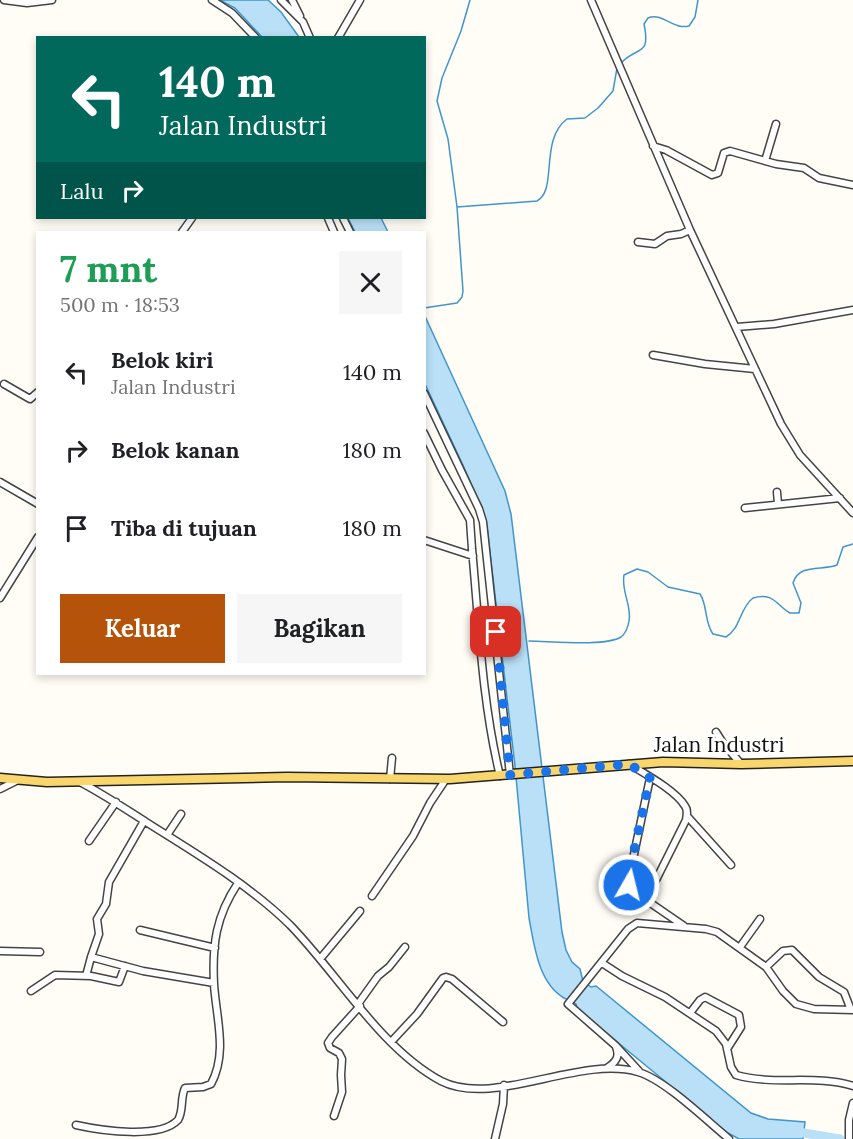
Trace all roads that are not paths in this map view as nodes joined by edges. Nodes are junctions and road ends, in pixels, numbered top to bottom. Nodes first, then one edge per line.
1 (4, 0) edge
2 (52, 0) edge
3 (212, 0) edge
4 (281, 0) edge
5 (292, 0) edge
6 (360, 0) edge
7 (591, 0) edge
8 (303, 22) junction
9 (254, 36) edge
10 (309, 36) edge
11 (339, 36) edge
12 (776, 124) dead end
13 (653, 146) junction
14 (765, 161) junction
15 (853, 185) edge
16 (690, 230) junction
17 (638, 242) dead end
18 (853, 310) edge
19 (737, 327) junction
20 (653, 355) dead end
21 (755, 369) junction
22 (4, 384) dead end
23 (36, 394) edge
24 (426, 397) edge
25 (426, 436) edge
26 (0, 482) edge
27 (777, 492) dead end
28 (840, 498) junction
29 (36, 503) edge
30 (778, 504) junction
31 (745, 507) dead end
32 (853, 513) edge
33 (36, 540) edge
34 (426, 541) edge
35 (472, 556) junction
36 (0, 598) edge
37 (716, 732) dead end
38 (392, 758) dead end
39 (853, 761) edge
40 (629, 764) junction
41 (741, 764) junction
42 (512, 774) junction
43 (500, 776) junction
44 (0, 778) edge
45 (650, 778) junction
46 (19, 779) junction
47 (390, 779) junction
48 (446, 779) junction
49 (79, 782) junction
50 (0, 789) edge
51 (116, 802) junction
52 (181, 814) dead end
53 (687, 816) junction
54 (144, 821) junction
55 (167, 835) junction
56 (89, 841) dead end
57 (731, 865) dead end
58 (238, 883) junction
59 (372, 896) dead end
60 (649, 902) junction
61 (360, 911) dead end
62 (760, 919) dead end
63 (687, 928) junction
64 (140, 930) dead end
65 (405, 946) dead end
66 (740, 947) junction
67 (215, 948) junction
68 (0, 951) edge
69 (40, 952) dead end
70 (91, 957) junction
71 (320, 959) junction
72 (602, 963) junction
73 (125, 966) junction
74 (766, 967) junction
75 (86, 976) junction
76 (214, 983) junction
77 (31, 991) dead end
78 (359, 1005) junction
79 (852, 1010) edge
80 (690, 1013) junction
81 (503, 1022) dead end
82 (391, 1042) junction
83 (616, 1046) junction
84 (727, 1048) junction
85 (607, 1068) junction
86 (640, 1072) junction
87 (504, 1085) junction
88 (853, 1086) edge
89 (853, 1103) edge
90 (334, 1116) dead end
91 (76, 1125) dead end
92 (495, 1139) edge
93 (729, 1139) edge
94 (849, 1139) edge

1 - 2 street
3 - 9 street
4 - 8 street
5 - 8 street
6 - 11 street
7 - 13 street
8 - 10 street
12 - 14 street
13 - 14 street
13 - 16 street
14 - 15 street
16 - 17 street
16 - 19 street
18 - 19 street
19 - 21 street
20 - 21 street
21 - 28 street
22 - 23 street
24 - 42 street
25 - 35 street
26 - 29 street
27 - 30 street
28 - 30 street
28 - 32 street
30 - 31 street
33 - 36 street
34 - 35 street
35 - 43 street
37 - 41 street
38 - 47 street
39 - 41 main road, Jalan Industri
40 - 41 main road, Jalan Industri
40 - 42 main road, Jalan Industri
40 - 45 street
42 - 43 main road, Jalan Industri
43 - 48 main road, Jalan Industri
44 - 46 main road, Jalan Industri
45 - 53 street
45 - 60 street
46 - 49 main road, Jalan Industri
46 - 50 street
47 - 48 main road, Jalan Industri
47 - 49 main road, Jalan Industri
48 - 59 street
49 - 51 street
51 - 54 street
51 - 56 street
52 - 55 street
53 - 57 street
53 - 60 street
54 - 55 street
54 - 70 street
55 - 58 street
58 - 67 street
58 - 71 street
60 - 63 street
61 - 71 street
62 - 66 street
63 - 66 street
63 - 72 street
64 - 67 street
65 - 78 street
66 - 74 street
67 - 76 street
68 - 69 street
70 - 73 street
70 - 75 street
71 - 78 street
72 - 80 street
72 - 83 street
73 - 75 street
73 - 76 street
74 - 79 street
74 - 79 street
75 - 77 street
76 - 91 street
78 - 82 street
78 - 90 street
80 - 84 street
80 - 84 street
81 - 82 street
82 - 87 street
83 - 85 street
83 - 86 street
84 - 88 street
85 - 86 street
85 - 87 street
86 - 93 street
87 - 92 street
89 - 94 street

